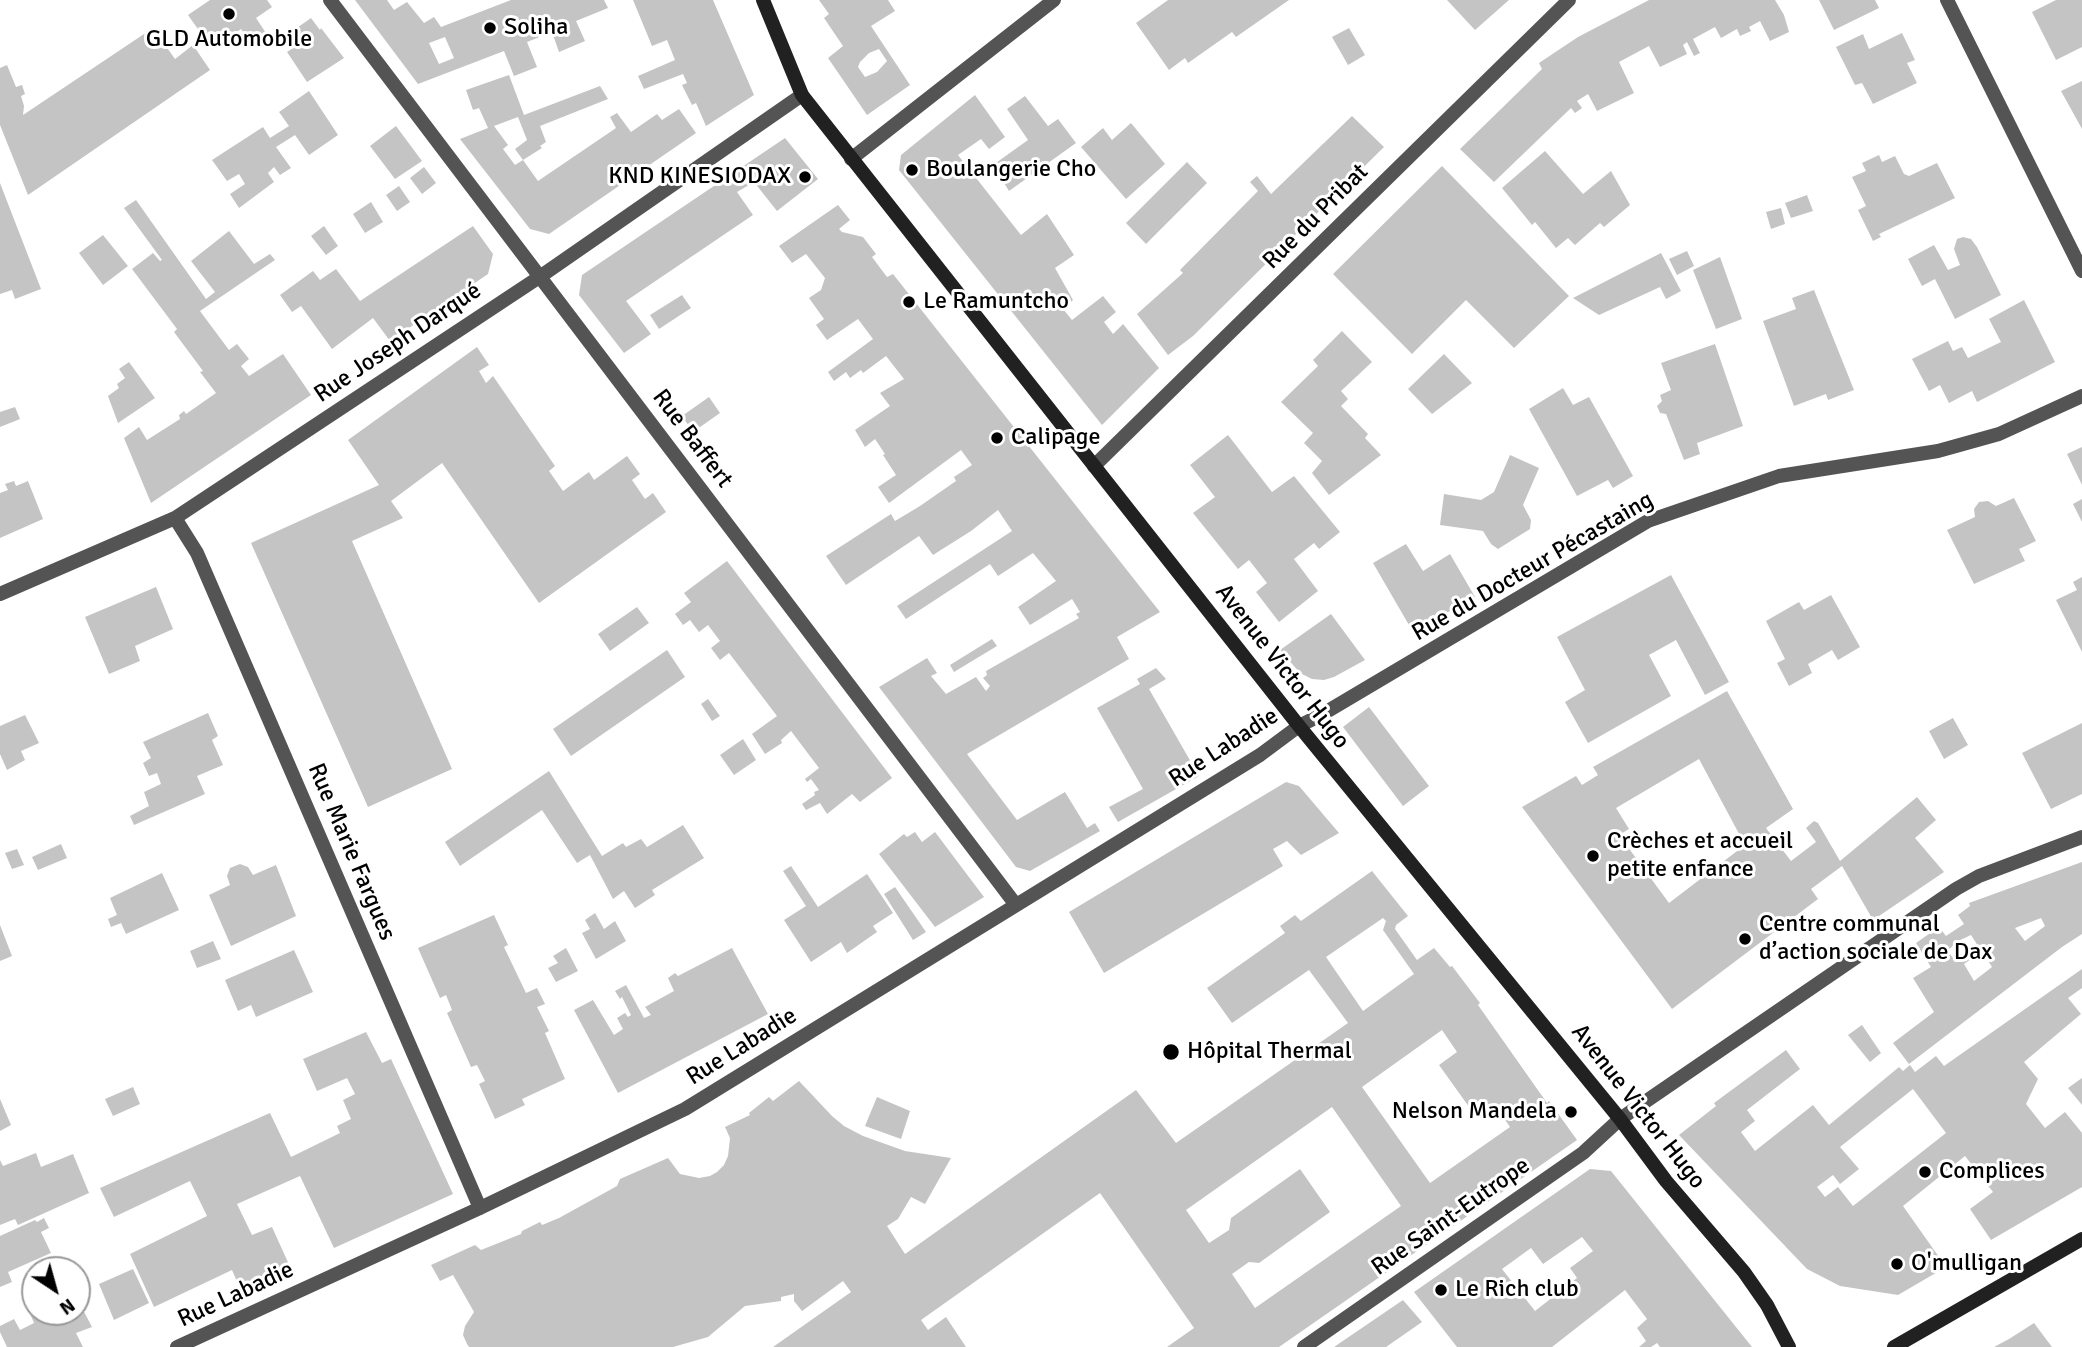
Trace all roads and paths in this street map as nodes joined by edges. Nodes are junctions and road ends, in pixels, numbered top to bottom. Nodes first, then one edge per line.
1 (330, 0) edge
2 (762, 0) edge
3 (1054, 0) edge
4 (1569, 0) edge
5 (1947, 0) edge
6 (802, 95) junction
7 (851, 159) junction
8 (2082, 271) edge
9 (541, 276) junction
10 (2082, 396) edge
11 (1094, 466) junction
12 (175, 517) junction
13 (0, 594) edge
14 (1299, 726) junction
15 (2082, 837) edge
16 (1016, 905) junction
17 (1620, 1119) junction
18 (480, 1208) junction
19 (2082, 1239) edge
20 (177, 1347) edge
21 (1304, 1347) edge
22 (1788, 1347) edge
23 (1894, 1347) edge

1 - 9 street, Rue Baffert
2 - 6 main road, Avenue Victor Hugo
3 - 7 street
4 - 11 street, Rue du Pribat
5 - 8 street
6 - 7 main road, Avenue Victor Hugo
6 - 9 street, Rue Joseph Darqué
7 - 11 main road, Avenue Victor Hugo
9 - 12 street, Rue Joseph Darqué
9 - 16 street, Rue Baffert
10 - 14 street, Rue du Docteur Pécastaing
11 - 14 main road, Avenue Victor Hugo
12 - 13 street, Rue Joseph Darqué
12 - 18 street, Rue Marie Fargues
14 - 16 street, Rue Labadie
14 - 17 main road, Avenue Victor Hugo
15 - 17 street, Rue Saint-Eutrope
16 - 18 street, Rue Labadie
17 - 21 street, Rue Saint-Eutrope
17 - 22 main road, Avenue Victor Hugo
18 - 20 street, Rue Labadie
19 - 23 main road

